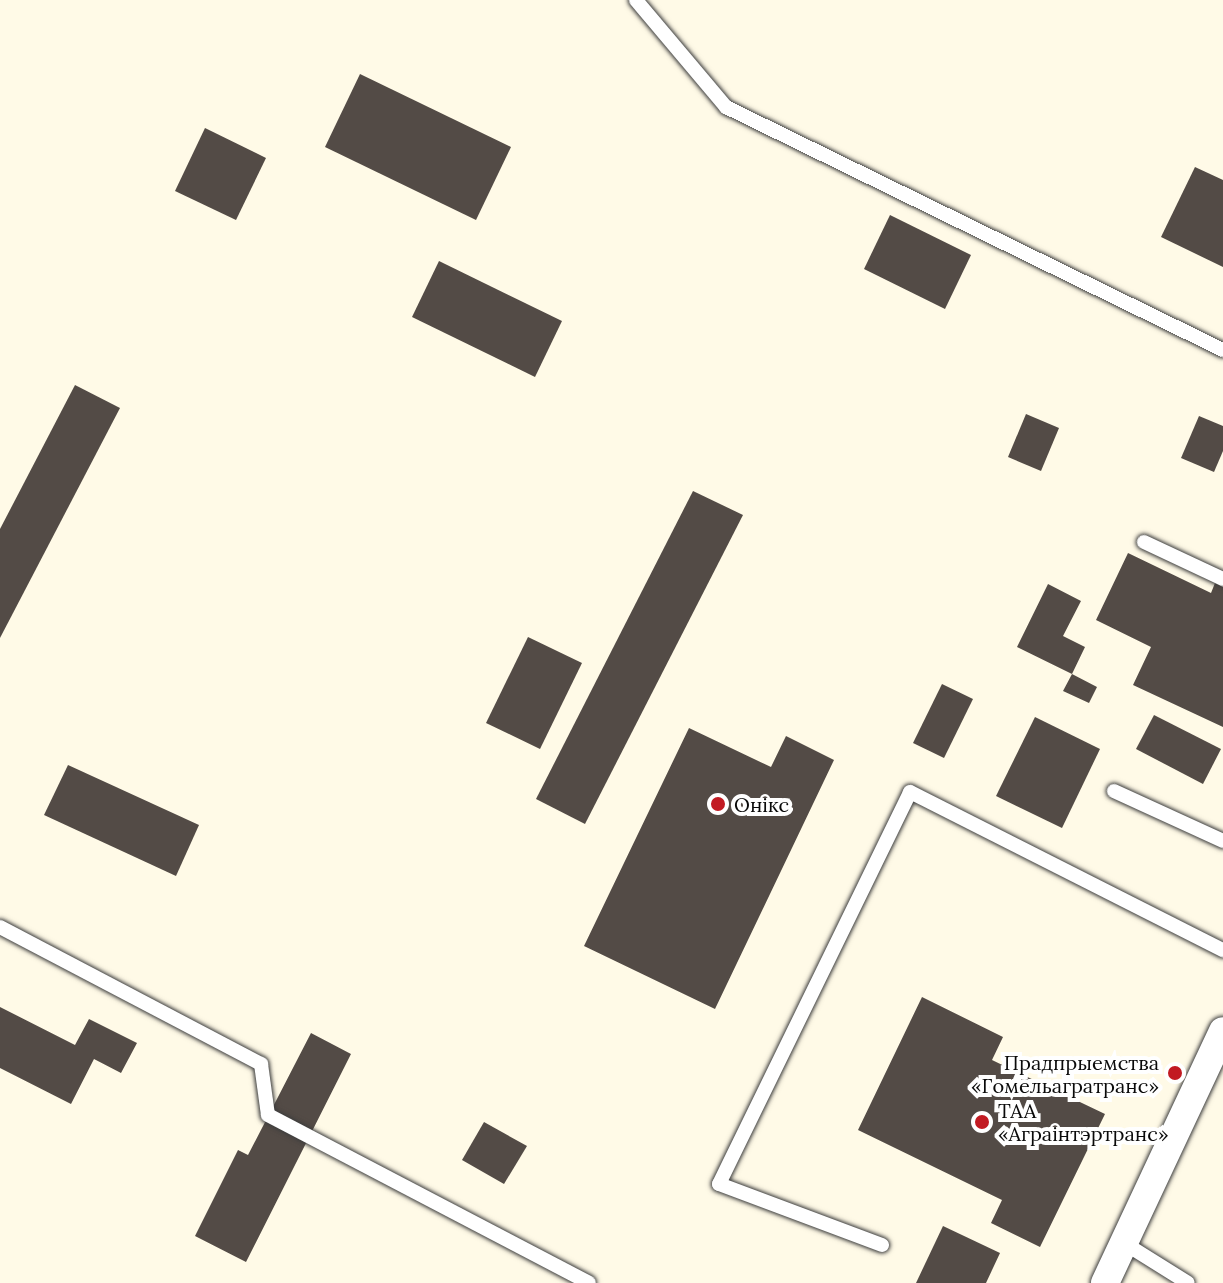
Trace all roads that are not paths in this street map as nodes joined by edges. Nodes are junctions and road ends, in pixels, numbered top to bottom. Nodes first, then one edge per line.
1 (636, 0) edge
2 (1223, 350) edge
3 (1144, 542) dead end
4 (1223, 579) edge
5 (1114, 791) dead end
6 (1223, 841) edge
7 (0, 927) edge
8 (1223, 950) edge
9 (1223, 1031) edge
10 (1124, 1243) junction
11 (882, 1245) dead end
12 (589, 1283) edge
13 (1105, 1283) edge
14 (1188, 1283) edge

1 - 2 lane
3 - 4 lane
5 - 6 lane
7 - 12 lane
8 - 11 lane
9 - 10 street
10 - 13 street
10 - 14 lane

